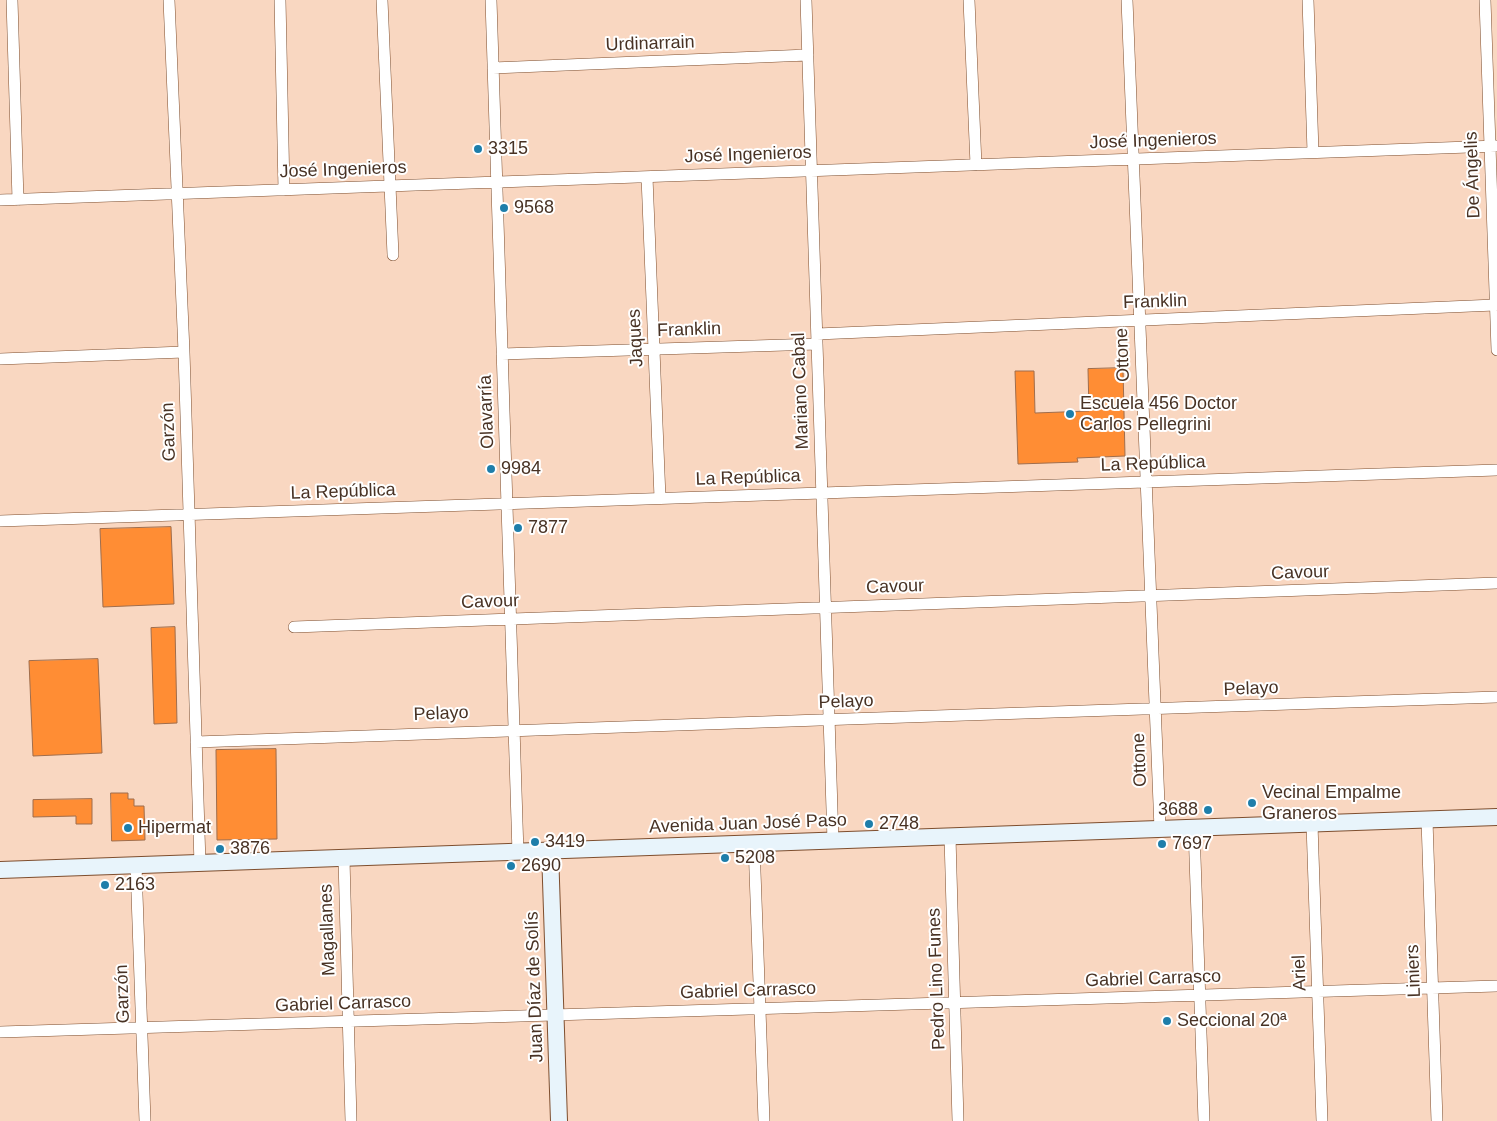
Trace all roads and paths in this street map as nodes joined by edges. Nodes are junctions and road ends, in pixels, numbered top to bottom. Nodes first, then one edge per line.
1 (12, 0) edge
2 (169, 0) edge
3 (280, 0) edge
4 (382, 0) edge
5 (491, 0) edge
6 (806, 0) edge
7 (969, 0) edge
8 (1127, 0) edge
9 (1308, 0) edge
10 (1485, 0) edge
11 (808, 55) junction
12 (493, 68) junction
13 (1493, 146) edge
14 (1313, 152) junction
15 (1133, 159) junction
16 (976, 165) junction
17 (812, 171) junction
18 (646, 177) junction
19 (497, 182) junction
20 (391, 186) junction
21 (284, 190) junction
22 (177, 195) junction
23 (0, 200) edge
24 (18, 200) junction
25 (392, 255) dead end
26 (1496, 306) junction
27 (1140, 320) junction
28 (817, 339) junction
29 (655, 349) junction
30 (1497, 350) edge
31 (184, 352) junction
32 (502, 354) junction
33 (0, 359) edge
34 (1497, 470) edge
35 (1146, 482) junction
36 (822, 493) junction
37 (660, 498) junction
38 (507, 504) junction
39 (189, 514) junction
40 (0, 521) edge
41 (1497, 583) edge
42 (1151, 596) junction
43 (826, 606) junction
44 (511, 619) junction
45 (294, 627) dead end
46 (1497, 697) edge
47 (1155, 710) junction
48 (829, 720) junction
49 (514, 729) junction
50 (196, 742) junction
51 (1497, 817) edge
52 (1427, 820) junction
53 (1312, 824) junction
54 (1194, 828) junction
55 (1160, 829) junction
56 (950, 837) junction
57 (833, 841) junction
58 (754, 844) junction
59 (550, 851) junction
60 (518, 853) junction
61 (344, 859) junction
62 (200, 864) junction
63 (136, 866) junction
64 (0, 870) edge
65 (1497, 986) edge
66 (1432, 988) junction
67 (1318, 991) junction
68 (1200, 995) junction
69 (955, 1003) junction
70 (760, 1009) junction
71 (556, 1015) junction
72 (348, 1021) junction
73 (142, 1028) junction
74 (0, 1032) edge
75 (145, 1121) edge
76 (351, 1121) edge
77 (559, 1121) edge
78 (764, 1121) edge
79 (958, 1121) edge
80 (1204, 1121) edge
81 (1322, 1121) edge
82 (1437, 1121) edge

1 - 24 street
2 - 22 street, Garzón
3 - 21 street
4 - 20 street
5 - 12 street, Olavarría
6 - 11 street, Mariano Cabal
7 - 16 street
8 - 15 street, Ottone
9 - 14 street
10 - 13 street, De Ángelis
11 - 12 street, Urdinarrain
11 - 17 street, Mariano Cabal
12 - 19 street, Olavarría
13 - 14 street, José Ingenieros
13 - 26 street, De Ángelis
14 - 15 street, José Ingenieros
15 - 16 street, José Ingenieros
15 - 27 street, Ottone
16 - 17 street, José Ingenieros
17 - 18 street, José Ingenieros
17 - 28 street, Mariano Cabal
18 - 19 street, José Ingenieros
18 - 29 street, Jaques
19 - 20 street, José Ingenieros
19 - 32 street, Olavarría
20 - 21 street, José Ingenieros
20 - 25 street
21 - 22 street, José Ingenieros
22 - 24 street, José Ingenieros
22 - 31 street, Garzón
23 - 24 street, José Ingenieros
26 - 27 street, Franklin
26 - 30 street, De Ángelis
27 - 28 street, Franklin
27 - 35 street, Ottone
28 - 29 street, Franklin
28 - 36 street, Mariano Cabal
29 - 32 street, Franklin
29 - 37 street, Jaques
31 - 33 street
31 - 39 street, Garzón
32 - 38 street, Olavarría
34 - 35 street, La República
35 - 36 street, La República
35 - 42 street, Ottone
36 - 37 street, La República
36 - 43 street, Mariano Cabal
37 - 38 street, La República
38 - 39 street, La República
38 - 44 street, Olavarría
39 - 40 street, La República
39 - 50 street, Garzón
41 - 42 street, Cavour
42 - 43 street, Cavour
42 - 47 street, Ottone
43 - 44 street, Cavour
43 - 48 street, Mariano Cabal
44 - 45 street, Cavour
44 - 49 street, Olavarría
46 - 47 street, Pelayo
47 - 48 street, Pelayo
47 - 55 street, Ottone
48 - 49 street, Pelayo
48 - 57 street, Mariano Cabal
49 - 50 street, Pelayo
49 - 60 street, Olavarría
50 - 62 street, Garzón
51 - 52 main road, Avenida Juan José Paso
52 - 53 main road, Avenida Juan José Paso
52 - 66 street, Liniers
53 - 54 main road, Avenida Juan José Paso
53 - 67 street, Ariel
54 - 55 main road, Avenida Juan José Paso
54 - 68 street
55 - 56 main road, Avenida Juan José Paso
56 - 57 main road, Avenida Juan José Paso
56 - 69 street, Pedro Lino Funes
57 - 58 main road, Avenida Juan José Paso
58 - 59 main road, Avenida Juan José Paso
58 - 70 street
59 - 60 main road, Avenida Juan José Paso
59 - 71 main road, Juan Díaz de Solís
60 - 61 main road, Avenida Juan José Paso
61 - 62 main road, Avenida Juan José Paso
61 - 72 street, Magallanes
62 - 63 main road, Avenida Juan José Paso
63 - 64 main road, Avenida Juan José Paso
63 - 73 street, Garzón
65 - 66 street, Gabriel Carrasco
66 - 67 street, Gabriel Carrasco
66 - 82 street, Liniers
67 - 68 street, Gabriel Carrasco
67 - 81 street, Ariel
68 - 69 street, Gabriel Carrasco
68 - 80 street
69 - 70 street, Gabriel Carrasco
69 - 79 street, Pedro Lino Funes
70 - 71 street, Gabriel Carrasco
70 - 78 street
71 - 72 street, Gabriel Carrasco
71 - 77 main road, Juan Díaz de Solís
72 - 73 street, Gabriel Carrasco
72 - 76 street, Magallanes
73 - 74 street, Gabriel Carrasco
73 - 75 street, Garzón

